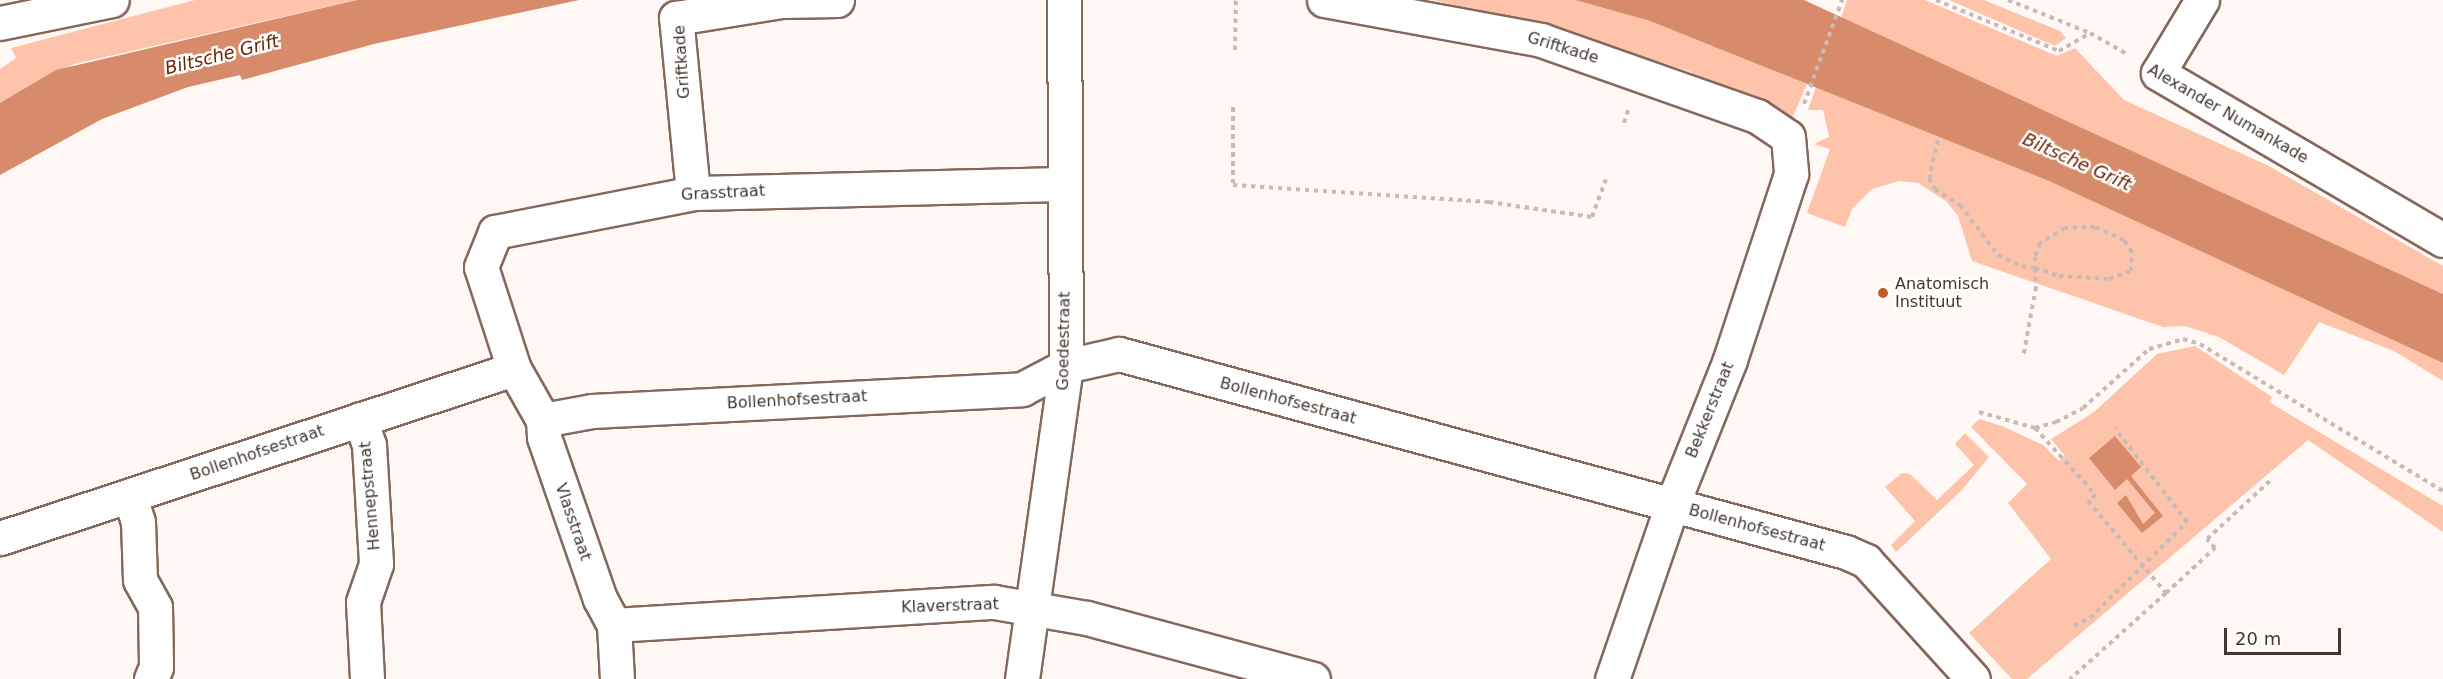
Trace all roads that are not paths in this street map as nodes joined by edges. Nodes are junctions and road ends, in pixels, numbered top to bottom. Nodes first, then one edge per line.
1 (112, 0) edge
2 (837, 0) edge
3 (1064, 0) edge
4 (1324, 0) edge
5 (2202, 0) edge
6 (0, 23) edge
7 (1788, 137) joint
8 (1065, 184) junction
9 (693, 193) junction
10 (2442, 236) edge
11 (1066, 366) junction
12 (514, 369) junction
13 (360, 419) junction
14 (543, 420) junction
15 (130, 496) junction
16 (1671, 505) junction
17 (0, 537) edge
18 (1034, 608) junction
19 (614, 625) junction
20 (151, 679) edge
21 (367, 679) edge
22 (617, 679) edge
23 (1022, 679) edge
24 (1313, 679) edge
25 (1612, 679) edge
26 (1973, 679) edge

1 - 6 street
2 - 9 street, Griftkade
3 - 8 street, Goedestraat
4 - 7 street, Griftkade
5 - 10 street, Alexander Numankade
7 - 16 street, Bekkerstraat
8 - 9 street, Grasstraat
8 - 11 street, Goedestraat
9 - 12 street, Grasstraat
11 - 14 street, Bollenhofsestraat
11 - 16 street, Bollenhofsestraat
11 - 18 street, Goedestraat
12 - 13 street, Bollenhofsestraat
12 - 14 street, Vlasstraat
13 - 15 street, Bollenhofsestraat
13 - 21 street, Hennepstraat
14 - 19 street, Vlasstraat
15 - 17 street, Bollenhofsestraat
15 - 20 street
16 - 25 street, Bekkerstraat
16 - 26 street, Bollenhofsestraat
18 - 19 street, Klaverstraat
18 - 23 street, Goedestraat
18 - 24 street, Klaverstraat
19 - 22 street, Vlasstraat

